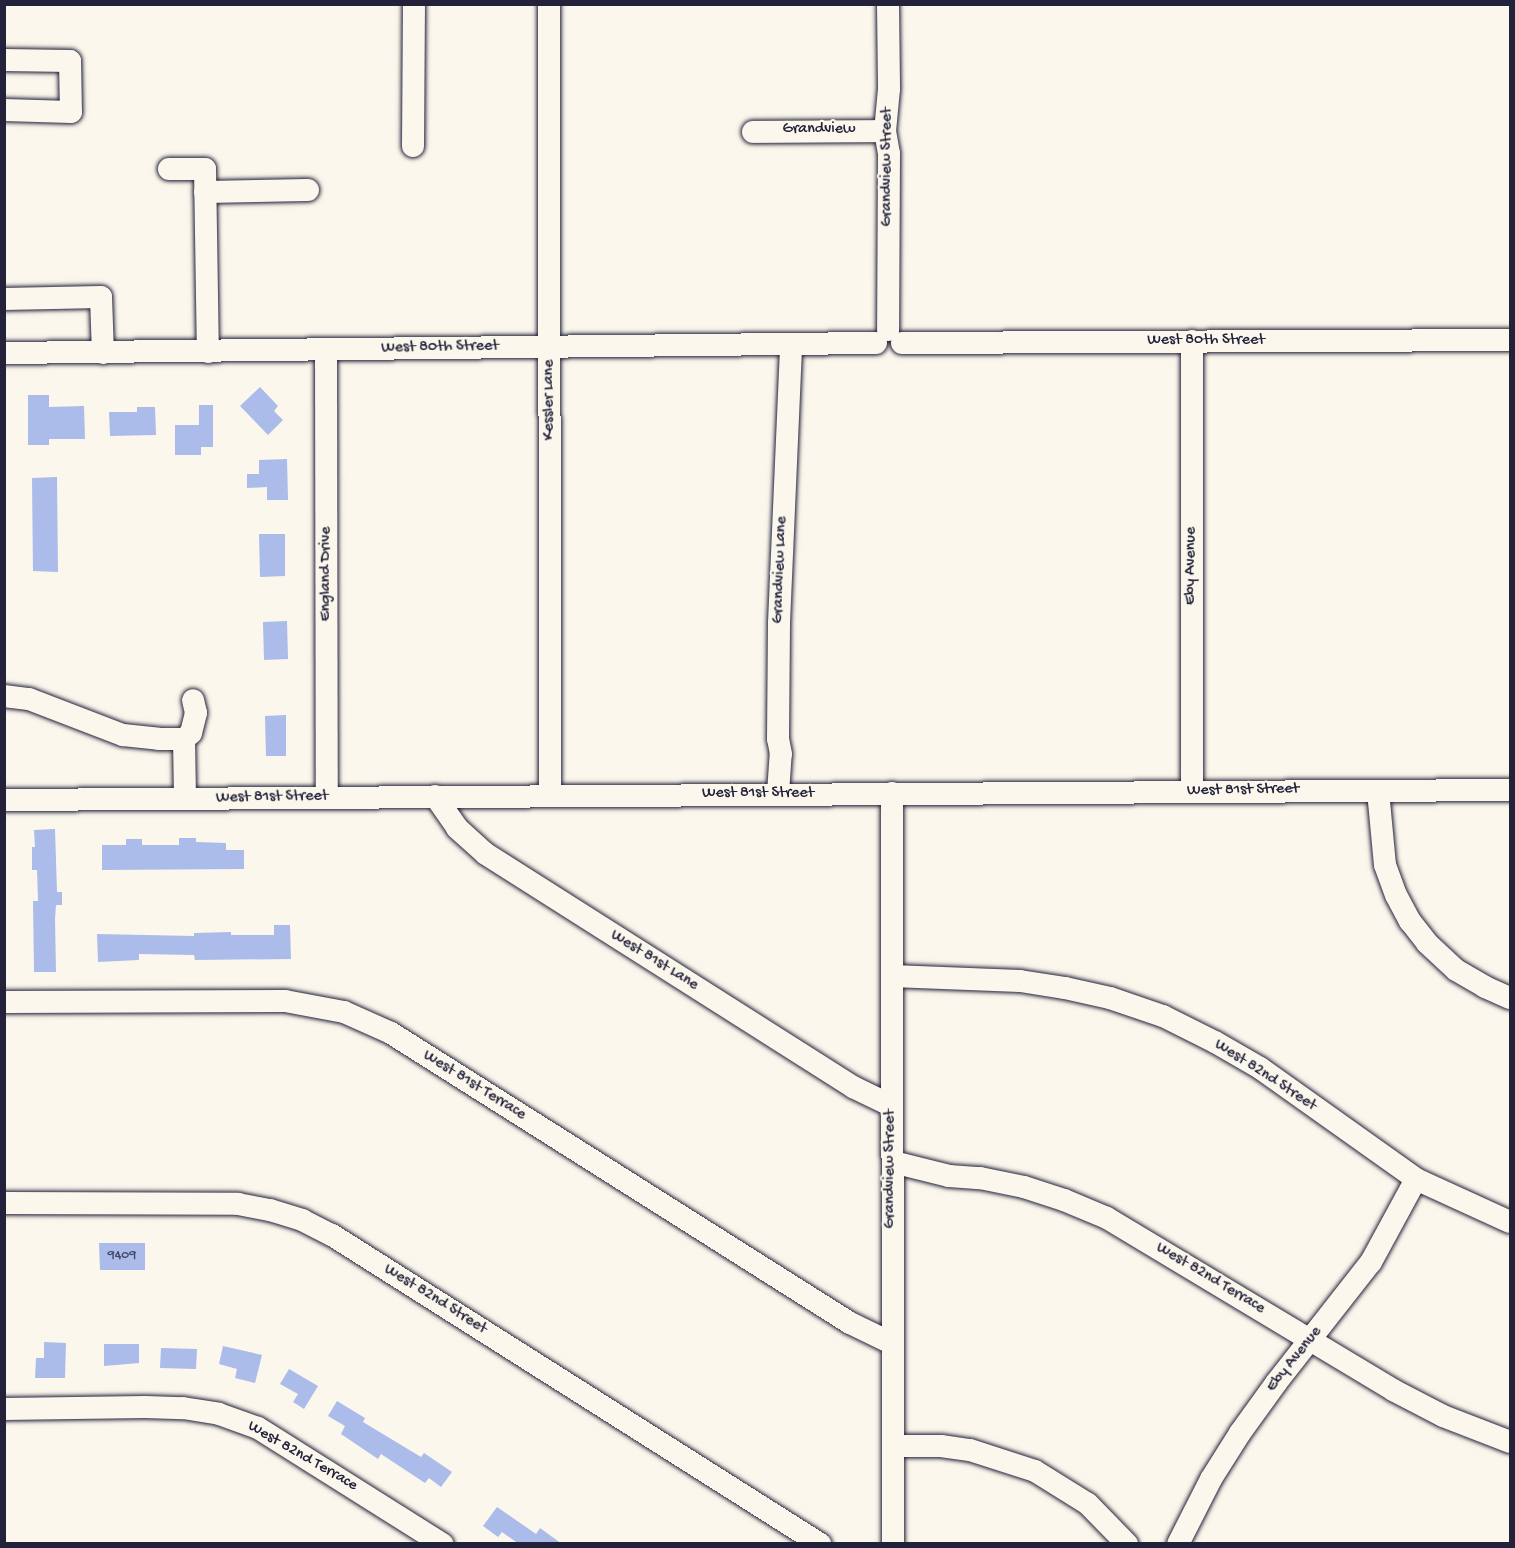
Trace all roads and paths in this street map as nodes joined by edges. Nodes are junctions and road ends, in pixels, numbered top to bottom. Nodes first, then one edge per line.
1 (414, 4) edge
2 (549, 4) edge
3 (888, 4) edge
4 (4, 60) edge
5 (4, 110) edge
6 (885, 130) junction
7 (753, 132) dead end
8 (413, 146) dead end
9 (169, 169) dead end
10 (308, 190) dead end
11 (205, 192) junction
12 (4, 299) edge
13 (889, 339) junction
14 (1510, 340) edge
15 (1192, 341) junction
16 (550, 346) junction
17 (791, 346) junction
18 (326, 350) junction
19 (208, 352) junction
20 (4, 353) edge
21 (103, 353) junction
22 (4, 696) edge
23 (193, 700) dead end
24 (184, 739) junction
25 (1510, 789) edge
26 (1378, 790) junction
27 (1192, 791) junction
28 (778, 793) junction
29 (892, 794) junction
30 (550, 795) junction
31 (435, 796) junction
32 (327, 797) junction
33 (185, 799) junction
34 (4, 800) edge
35 (892, 976) junction
36 (1510, 998) edge
37 (4, 1002) edge
38 (890, 1105) junction
39 (892, 1162) junction
40 (1416, 1179) junction
41 (4, 1203) edge
42 (1510, 1222) edge
43 (1310, 1340) junction
44 (891, 1343) junction
45 (4, 1409) edge
46 (1510, 1442) edge
47 (894, 1446) junction
48 (442, 1544) edge
49 (820, 1544) edge
50 (893, 1544) edge
51 (1127, 1544) edge
52 (1179, 1544) edge

1 - 8 street
2 - 16 street, Kessler Lane
3 - 6 street, Grandview Street
4 - 5 street
6 - 7 street, Grandview
6 - 13 street, Grandview Street
9 - 11 street
10 - 11 street
11 - 19 street
12 - 21 street
13 - 15 street, West 80th Street
13 - 17 street, West 80th Street
14 - 15 street, West 80th Street
15 - 27 street, Eby Avenue
16 - 17 street, West 80th Street
16 - 18 street, West 80th Street
16 - 30 street, Kessler Lane
17 - 28 street, Grandview Lane
18 - 19 street, West 80th Street
18 - 32 street, England Drive
19 - 21 street, West 80th Street
20 - 21 street, West 80th Street
22 - 24 street
23 - 24 street
24 - 33 street
25 - 26 street, West 81st Street
26 - 27 street, West 81st Street
26 - 36 street
27 - 29 street, West 81st Street
28 - 29 street, West 81st Street
28 - 30 street, West 81st Street
29 - 35 street, Grandview Street
30 - 31 street, West 81st Street
31 - 32 street, West 81st Street
31 - 38 street, West 81st Lane
32 - 33 street, West 81st Street
33 - 34 street, West 81st Street
35 - 38 street, Grandview Street
35 - 40 street, West 82nd Street
37 - 44 street, West 81st Terrace
38 - 39 street, Grandview Street
39 - 43 street, West 82nd Terrace
39 - 44 street, Grandview Street
40 - 42 street, West 82nd Street
40 - 43 street, Eby Avenue
41 - 49 street, West 82nd Street
43 - 46 street, West 82nd Terrace
43 - 52 street, Eby Avenue
44 - 47 street, Grandview Street
45 - 48 street, West 82nd Terrace
47 - 50 street, Grandview Street
47 - 51 street

